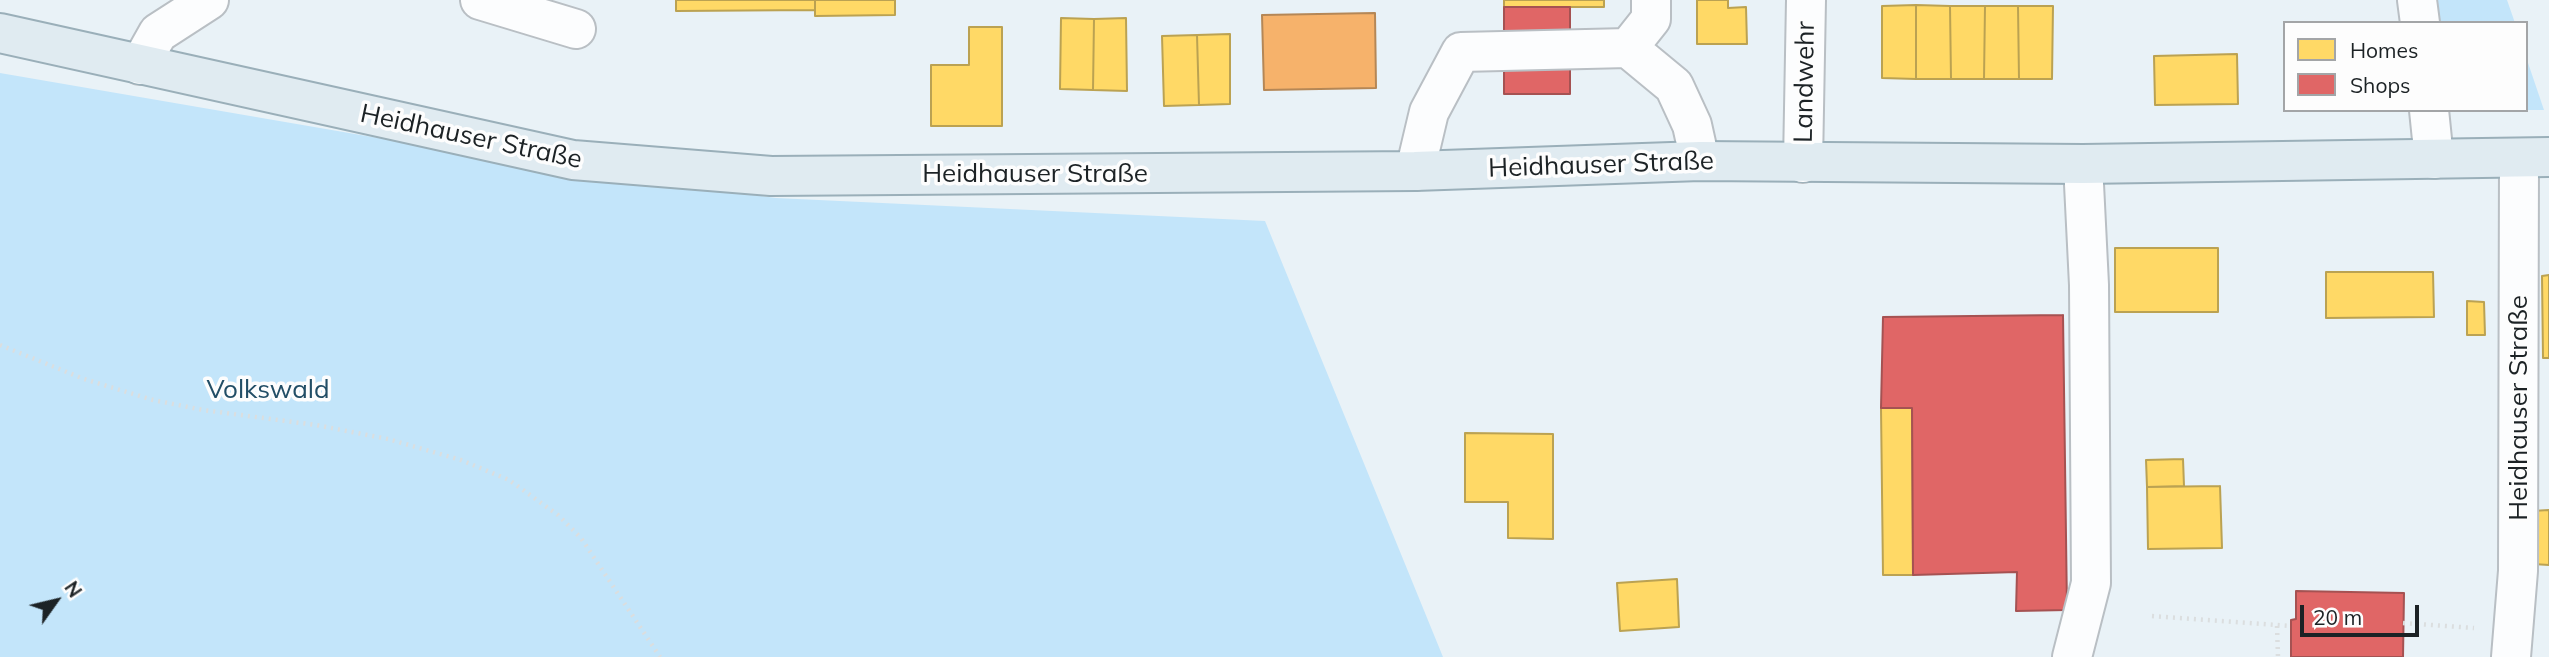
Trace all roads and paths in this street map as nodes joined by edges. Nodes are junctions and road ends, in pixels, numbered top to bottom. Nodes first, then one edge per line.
1 (209, 0) edge
2 (480, 0) edge
3 (1651, 0) edge
4 (1807, 0) edge
5 (2417, 0) edge
6 (2420, 21) edge
7 (576, 29) dead end
8 (0, 33) edge
9 (1628, 48) junction
10 (139, 65) junction
11 (2429, 112) edge
12 (2534, 158) edge
13 (2434, 159) junction
14 (1700, 161) junction
15 (1803, 163) junction
16 (2084, 164) junction
17 (1415, 171) junction
18 (0, 345) edge
19 (2152, 616) dead end
20 (2403, 623) dead end
21 (2291, 625) dead end
22 (2277, 626) junction
23 (2472, 628) dead end
24 (660, 657) edge
25 (2072, 657) edge
26 (2278, 657) edge
27 (2511, 657) edge

1 - 10 street
2 - 7 street
3 - 9 street
4 - 15 street, Landwehr
5 - 6 street
8 - 10 main road, Heidhauser Straße
9 - 14 street
9 - 17 street
10 - 17 main road, Heidhauser Straße
11 - 13 street
12 - 13 main road, Heidhauser Straße
12 - 27 street, Heidhauser Straße
13 - 16 main road, Heidhauser Straße
14 - 15 main road, Heidhauser Straße
14 - 17 main road, Heidhauser Straße
15 - 16 main road, Heidhauser Straße
16 - 25 street
18 - 24 path
19 - 22 path
20 - 23 path
21 - 22 path
22 - 26 path

